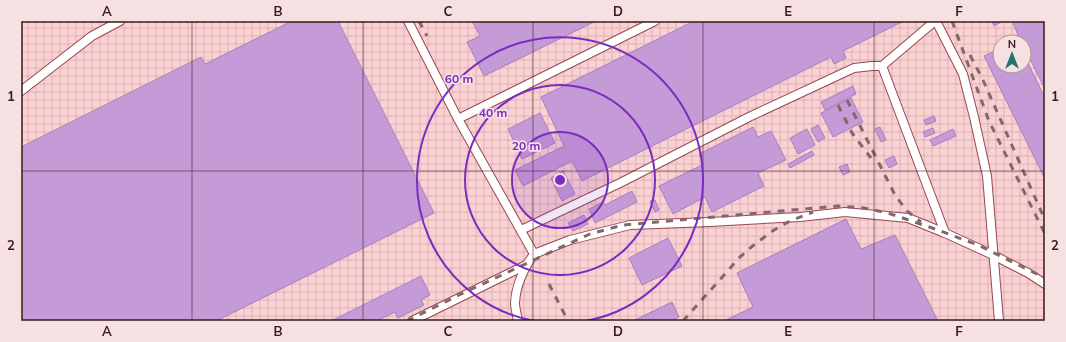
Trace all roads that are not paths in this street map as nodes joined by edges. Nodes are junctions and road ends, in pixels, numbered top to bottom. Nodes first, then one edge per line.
1 (120, 21) edge
2 (408, 21) edge
3 (655, 21) edge
4 (935, 21) edge
5 (882, 66) junction
6 (21, 91) edge
7 (458, 119) junction
8 (521, 230) junction
9 (945, 233) junction
10 (534, 254) junction
11 (993, 256) junction
12 (526, 265) junction
13 (1045, 284) edge
14 (412, 321) edge
15 (518, 321) edge
16 (998, 321) edge

1 - 6 lane
2 - 7 lane
3 - 7 lane
4 - 5 lane
4 - 11 lane
5 - 8 lane
5 - 9 lane
7 - 8 lane
8 - 10 lane
9 - 10 lane
9 - 11 lane
10 - 12 lane
11 - 13 lane
11 - 16 lane
12 - 14 lane
12 - 15 lane

